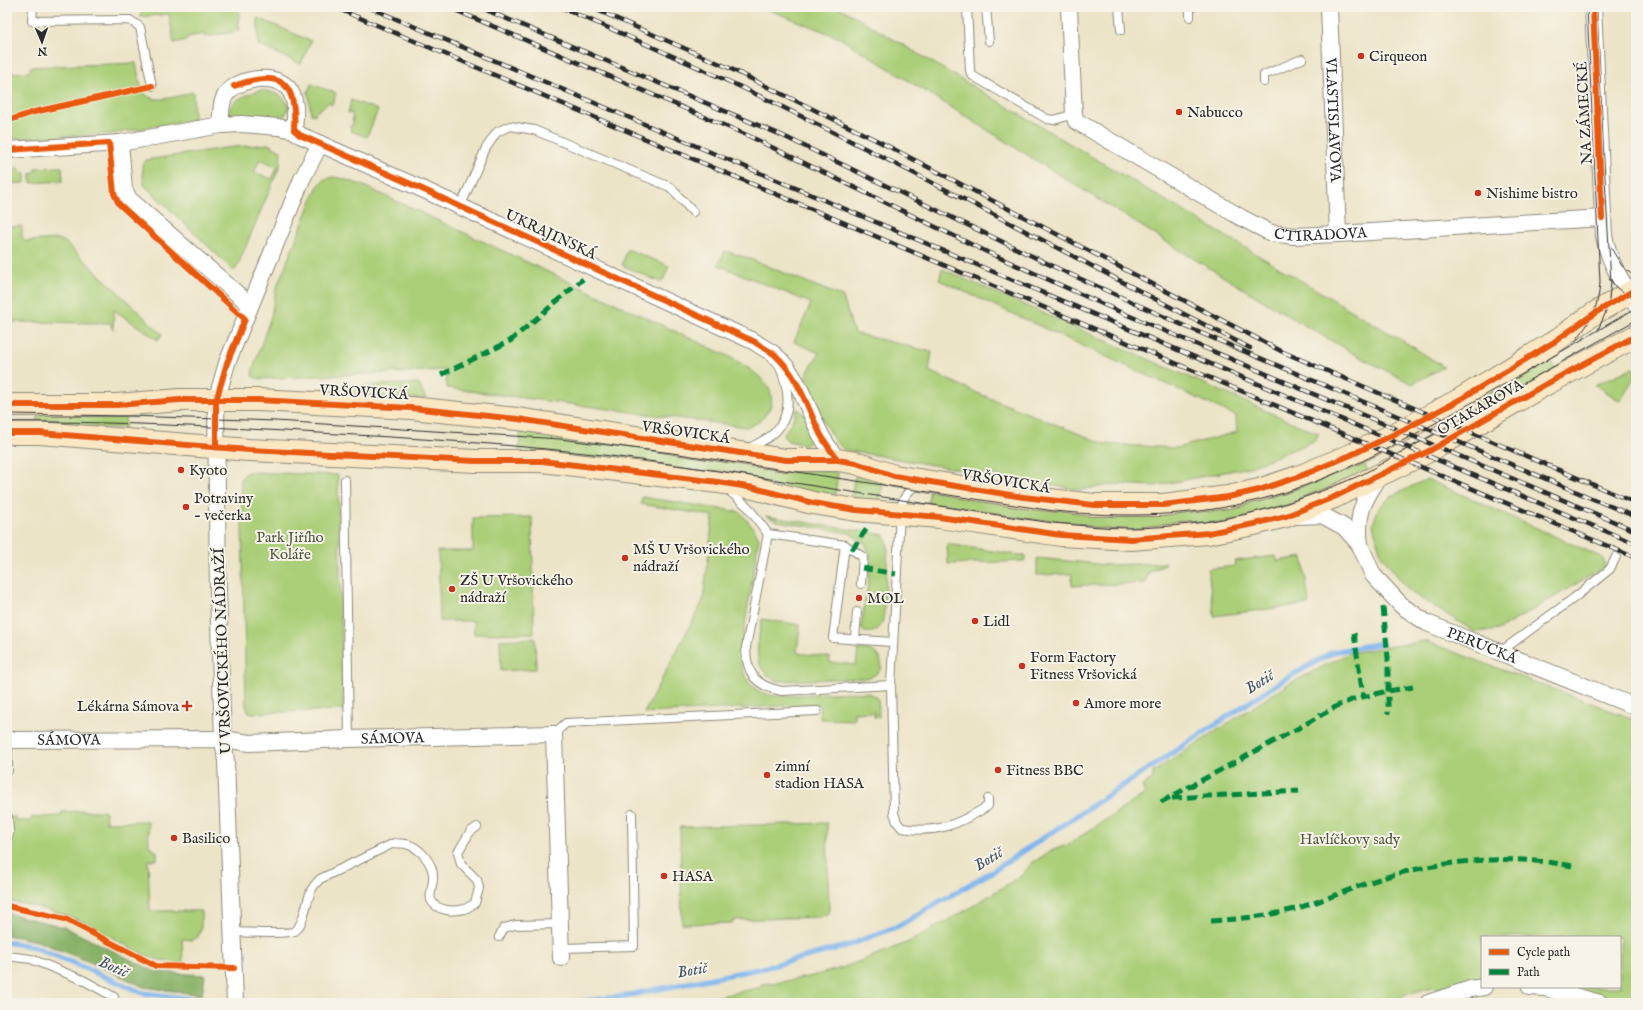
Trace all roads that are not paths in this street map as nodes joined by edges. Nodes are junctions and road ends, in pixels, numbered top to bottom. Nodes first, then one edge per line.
1 (32, 7) edge
2 (967, 7) edge
3 (986, 7) edge
4 (1070, 7) edge
5 (1119, 7) edge
6 (1190, 7) edge
7 (1329, 7) edge
8 (1593, 7) edge
9 (1190, 17) dead end
10 (1121, 30) dead end
11 (989, 41) dead end
12 (1302, 59) dead end
13 (1264, 82) dead end
14 (152, 86) dead end
15 (1074, 114) junction
16 (221, 125) junction
17 (294, 130) junction
18 (120, 143) junction
19 (320, 144) junction
20 (7, 150) edge
21 (460, 207) junction
22 (693, 212) dead end
23 (1602, 218) junction
24 (1338, 234) junction
25 (1634, 295) edge
26 (250, 305) junction
27 (1636, 336) edge
28 (775, 355) junction
29 (216, 401) junction
30 (15, 404) edge
31 (15, 433) edge
32 (216, 447) junction
33 (741, 453) junction
34 (1351, 454) joint
35 (838, 460) junction
36 (1382, 475) junction
37 (345, 480) dead end
38 (924, 481) junction
39 (718, 482) junction
40 (900, 513) junction
41 (1286, 516) junction
42 (768, 534) junction
43 (1360, 545) junction
44 (845, 546) junction
45 (1616, 557) dead end
46 (861, 584) dead end
47 (857, 612) dead end
48 (854, 639) junction
49 (892, 642) junction
50 (1500, 652) junction
51 (891, 685) junction
52 (1636, 707) edge
53 (817, 711) dead end
54 (554, 734) junction
55 (223, 739) junction
56 (349, 739) junction
57 (8, 740) edge
58 (8, 771) dead end
59 (988, 799) dead end
60 (632, 814) dead end
61 (8, 817) dead end
62 (477, 827) dead end
63 (9, 834) dead end
64 (560, 924) junction
65 (234, 932) junction
66 (499, 937) dead end
67 (561, 953) joint
68 (7, 956) edge
69 (1481, 987) edge
70 (1545, 988) edge
71 (116, 1003) edge
72 (235, 1003) edge
73 (1428, 1003) edge
74 (1600, 1003) edge

1 - 14 lane
2 - 15 lane
3 - 11 lane
4 - 15 street
5 - 10 lane
6 - 9 lane
7 - 24 street, VLASTISLAVOVA
8 - 23 street, NA ZÁMECKÉ
12 - 13 lane
15 - 24 street, CTIRADOVA
16 - 17 street, UKRAJINSKÁ
16 - 17 street
16 - 18 street, UKRAJINSKÁ
17 - 19 street, UKRAJINSKÁ
18 - 20 street, UKRAJINSKÁ
18 - 26 street
19 - 21 street, UKRAJINSKÁ
19 - 26 street, U VRŠOVICKÉHO NÁDRAŽÍ
21 - 22 lane
21 - 28 street, UKRAJINSKÁ
23 - 24 street, CTIRADOVA
23 - 25 street, NA ZÁMECKÉ
25 - 34 main road, OTAKAROVA
26 - 29 street, U VRŠOVICKÉHO NÁDRAŽÍ
27 - 36 main road, OTAKAROVA
28 - 33 lane
28 - 35 street, UKRAJINSKÁ
29 - 30 main road, VRŠOVICKÁ
29 - 32 street, U VRŠOVICKÉHO NÁDRAŽÍ
29 - 33 main road, VRŠOVICKÁ
30 - 31 main road
31 - 32 main road
32 - 39 main road
32 - 55 street, U VRŠOVICKÉHO NÁDRAŽÍ
33 - 35 main road, VRŠOVICKÁ
34 - 38 main road, VRŠOVICKÁ
35 - 38 main road, VRŠOVICKÁ
36 - 41 main road, OTAKAROVA
36 - 43 street, PERUCKÁ
37 - 56 lane
38 - 40 lane
39 - 40 main road
39 - 42 lane
40 - 41 main road
40 - 49 lane
41 - 43 street, PERUCKÁ
42 - 44 lane
42 - 51 lane
43 - 50 street, PERUCKÁ
44 - 46 lane
44 - 48 lane
45 - 50 lane
47 - 48 lane
48 - 49 lane
49 - 51 lane
50 - 52 street, PERUCKÁ
51 - 59 lane
53 - 54 lane
54 - 56 street, SÁMOVA
54 - 64 street
55 - 56 street, SÁMOVA
55 - 57 street, SÁMOVA
55 - 65 street, U VRŠOVICKÉHO NÁDRAŽÍ
57 - 58 lane
60 - 67 lane
61 - 63 lane
62 - 65 lane
64 - 66 lane
64 - 67 street
65 - 72 street, U VRŠOVICKÉHO NÁDRAŽÍ
68 - 71 lane
69 - 73 street
70 - 74 street

